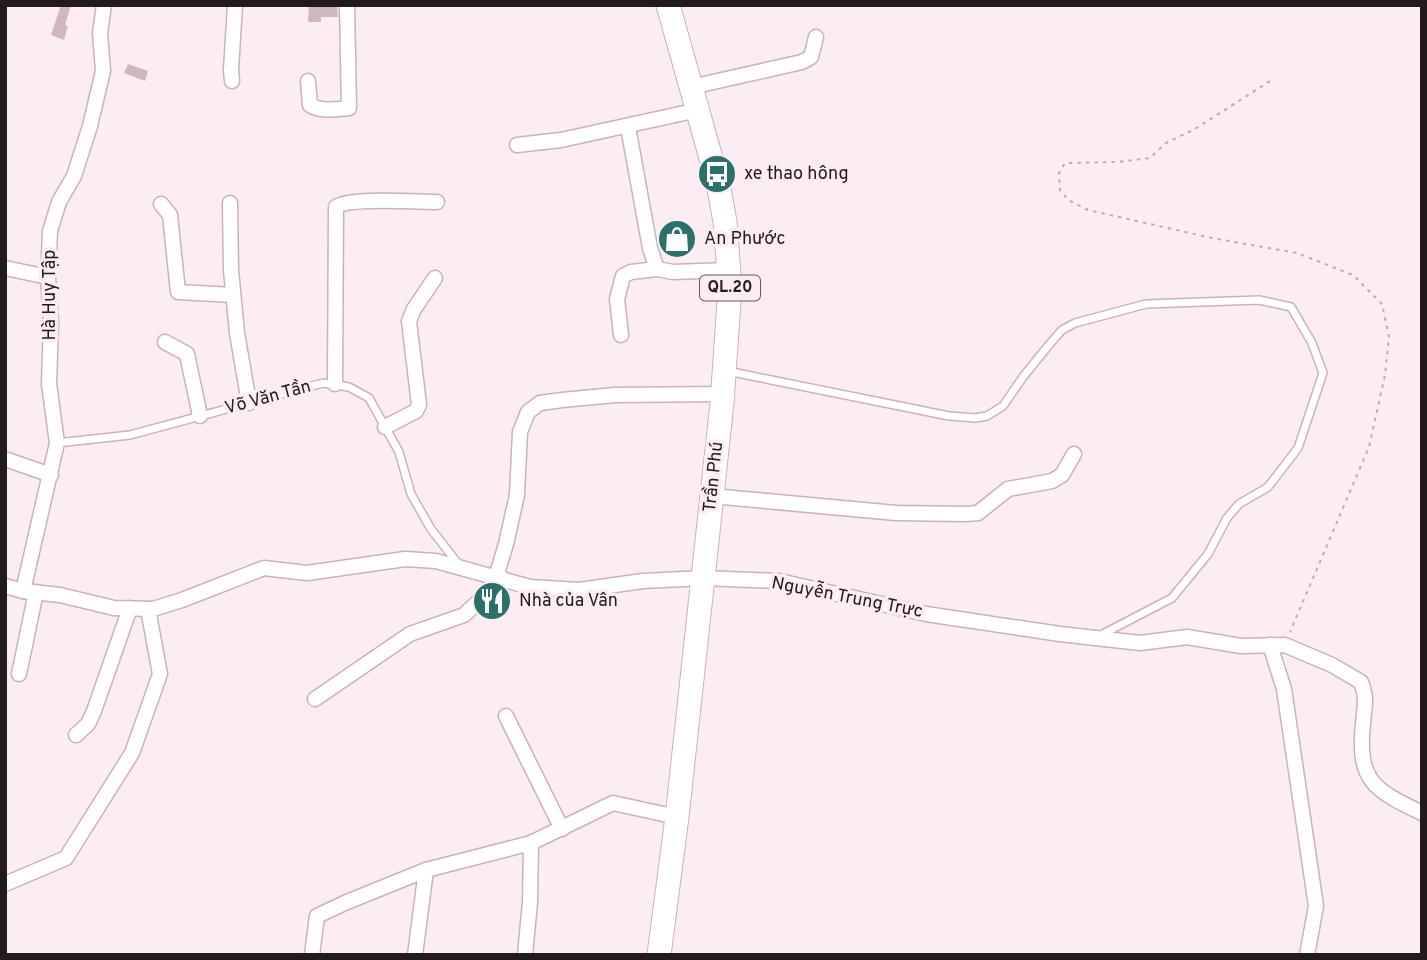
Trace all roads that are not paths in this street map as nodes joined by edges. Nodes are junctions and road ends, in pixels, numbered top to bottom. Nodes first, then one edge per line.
1 (104, 5) edge
2 (236, 5) edge
3 (347, 5) edge
4 (668, 5) edge
5 (816, 37) dead end
6 (232, 81) dead end
7 (308, 81) dead end
8 (691, 87) junction
9 (698, 110) junction
10 (628, 127) junction
11 (517, 145) dead end
12 (437, 202) dead end
13 (230, 203) dead end
14 (161, 204) dead end
15 (5, 268) edge
16 (657, 269) junction
17 (729, 270) junction
18 (48, 277) junction
19 (435, 278) dead end
20 (233, 295) junction
21 (621, 335) dead end
22 (165, 342) dead end
23 (725, 370) junction
24 (335, 384) junction
25 (723, 394) junction
26 (249, 403) junction
27 (200, 415) junction
28 (384, 427) junction
29 (57, 443) junction
30 (1074, 454) dead end
31 (5, 459) edge
32 (51, 475) junction
33 (712, 496) junction
34 (460, 567) junction
35 (500, 578) junction
36 (703, 578) junction
37 (5, 586) edge
38 (29, 591) junction
39 (130, 608) junction
40 (148, 609) junction
41 (1096, 638) junction
42 (1270, 645) junction
43 (19, 674) dead end
44 (315, 699) dead end
45 (506, 716) dead end
46 (76, 735) dead end
47 (1422, 813) edge
48 (677, 817) junction
49 (562, 829) junction
50 (531, 843) junction
51 (426, 870) junction
52 (5, 884) edge
53 (312, 955) edge
54 (415, 955) edge
55 (525, 955) edge
56 (659, 955) edge
57 (1307, 955) edge

1 - 18 street, Hà Huy Tập
2 - 6 street
3 - 7 street
4 - 8 highway, Trần Phú / QL.20
5 - 8 street
8 - 9 highway, Trần Phú / QL.20
9 - 10 street
9 - 17 highway, Trần Phú / QL.20
10 - 11 street
10 - 16 street
12 - 24 street
13 - 20 street
14 - 20 street
15 - 18 street
16 - 17 street
16 - 21 street
17 - 23 highway, Trần Phú / QL.20
18 - 29 street, Hà Huy Tập
19 - 28 street
20 - 26 street
22 - 27 street
23 - 25 highway, Trần Phú / QL.20
23 - 41 lane
24 - 26 lane, Võ Văn Tần
24 - 28 lane, Võ Văn Tần
25 - 33 highway, Trần Phú / QL.20
25 - 35 street
26 - 27 lane, Võ Văn Tần
27 - 29 lane, Võ Văn Tần
28 - 34 lane, Võ Văn Tần
29 - 32 street, Hà Huy Tập
30 - 33 street
31 - 32 street
32 - 38 street, Hà Huy Tập
33 - 36 highway, Trần Phú / QL.20
34 - 35 street, Nguyễn Trung Trực
34 - 40 street, Nguyễn Trung Trực
35 - 36 street, Nguyễn Trung Trực
35 - 44 street
36 - 41 street, Nguyễn Trung Trực
36 - 48 highway, Trần Phú / QL.20
37 - 38 street, Nguyễn Trung Trực
38 - 39 street, Nguyễn Trung Trực
38 - 43 street, Hà Huy Tập
39 - 40 street, Nguyễn Trung Trực
39 - 46 street
40 - 52 street
41 - 42 street, Nguyễn Trung Trực
42 - 47 street, Nguyễn Trung Trực
42 - 57 street
45 - 49 street
48 - 49 street
48 - 56 highway, Trần Phú / QL.20
49 - 50 street
50 - 51 street
50 - 55 street
51 - 53 street
51 - 54 street

